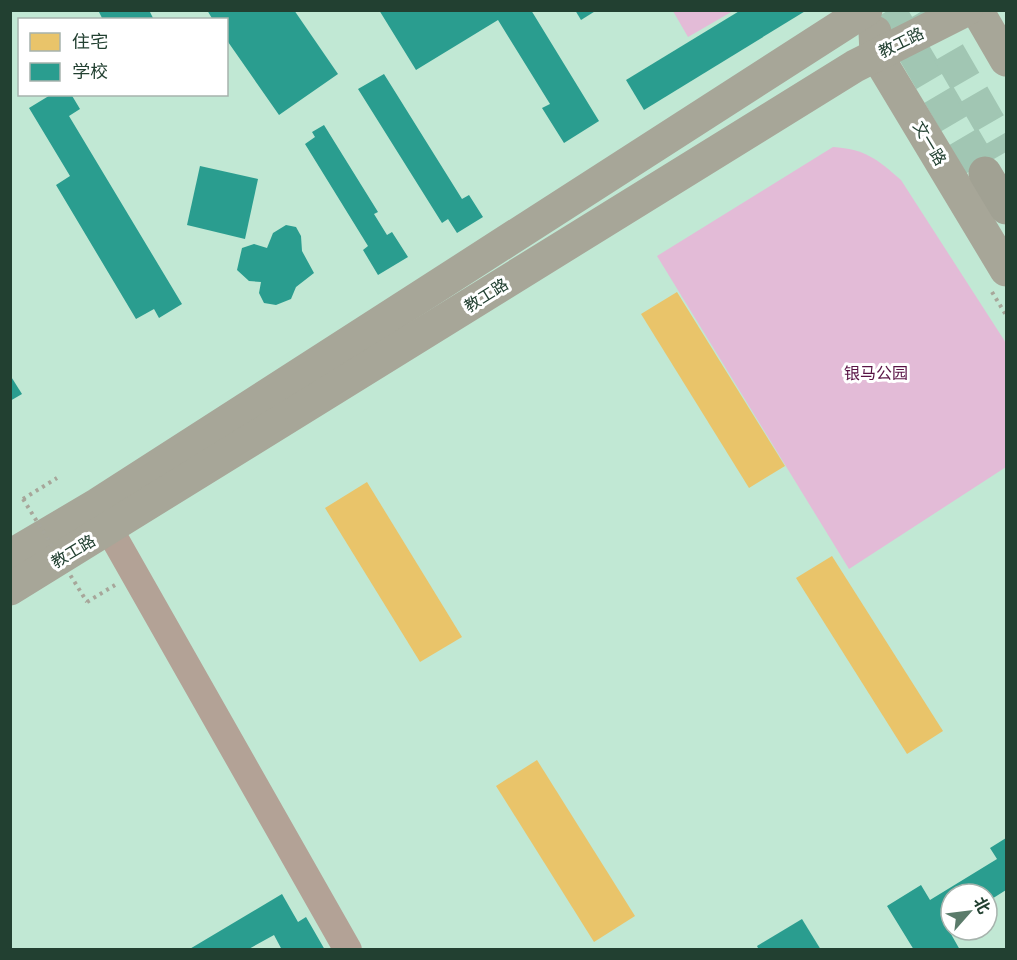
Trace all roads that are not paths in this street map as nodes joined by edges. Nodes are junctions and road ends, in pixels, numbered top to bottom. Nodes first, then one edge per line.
1 (866, 10) edge
2 (874, 10) edge
3 (966, 10) edge
4 (976, 10) edge
5 (876, 54) junction
6 (1006, 60) edge
7 (985, 173) tunnel mouth
8 (1006, 208) edge
9 (1006, 270) edge
10 (109, 529) junction
11 (10, 556) edge
12 (10, 589) edge
13 (348, 950) edge

1 - 11 main road, 教工路
2 - 5 main road, 文一路
3 - 5 main road, 教工路
4 - 6 main road
5 - 9 main road, 文一路
5 - 10 main road, 教工路
7 - 8 highway
10 - 12 main road, 教工路
10 - 13 street

